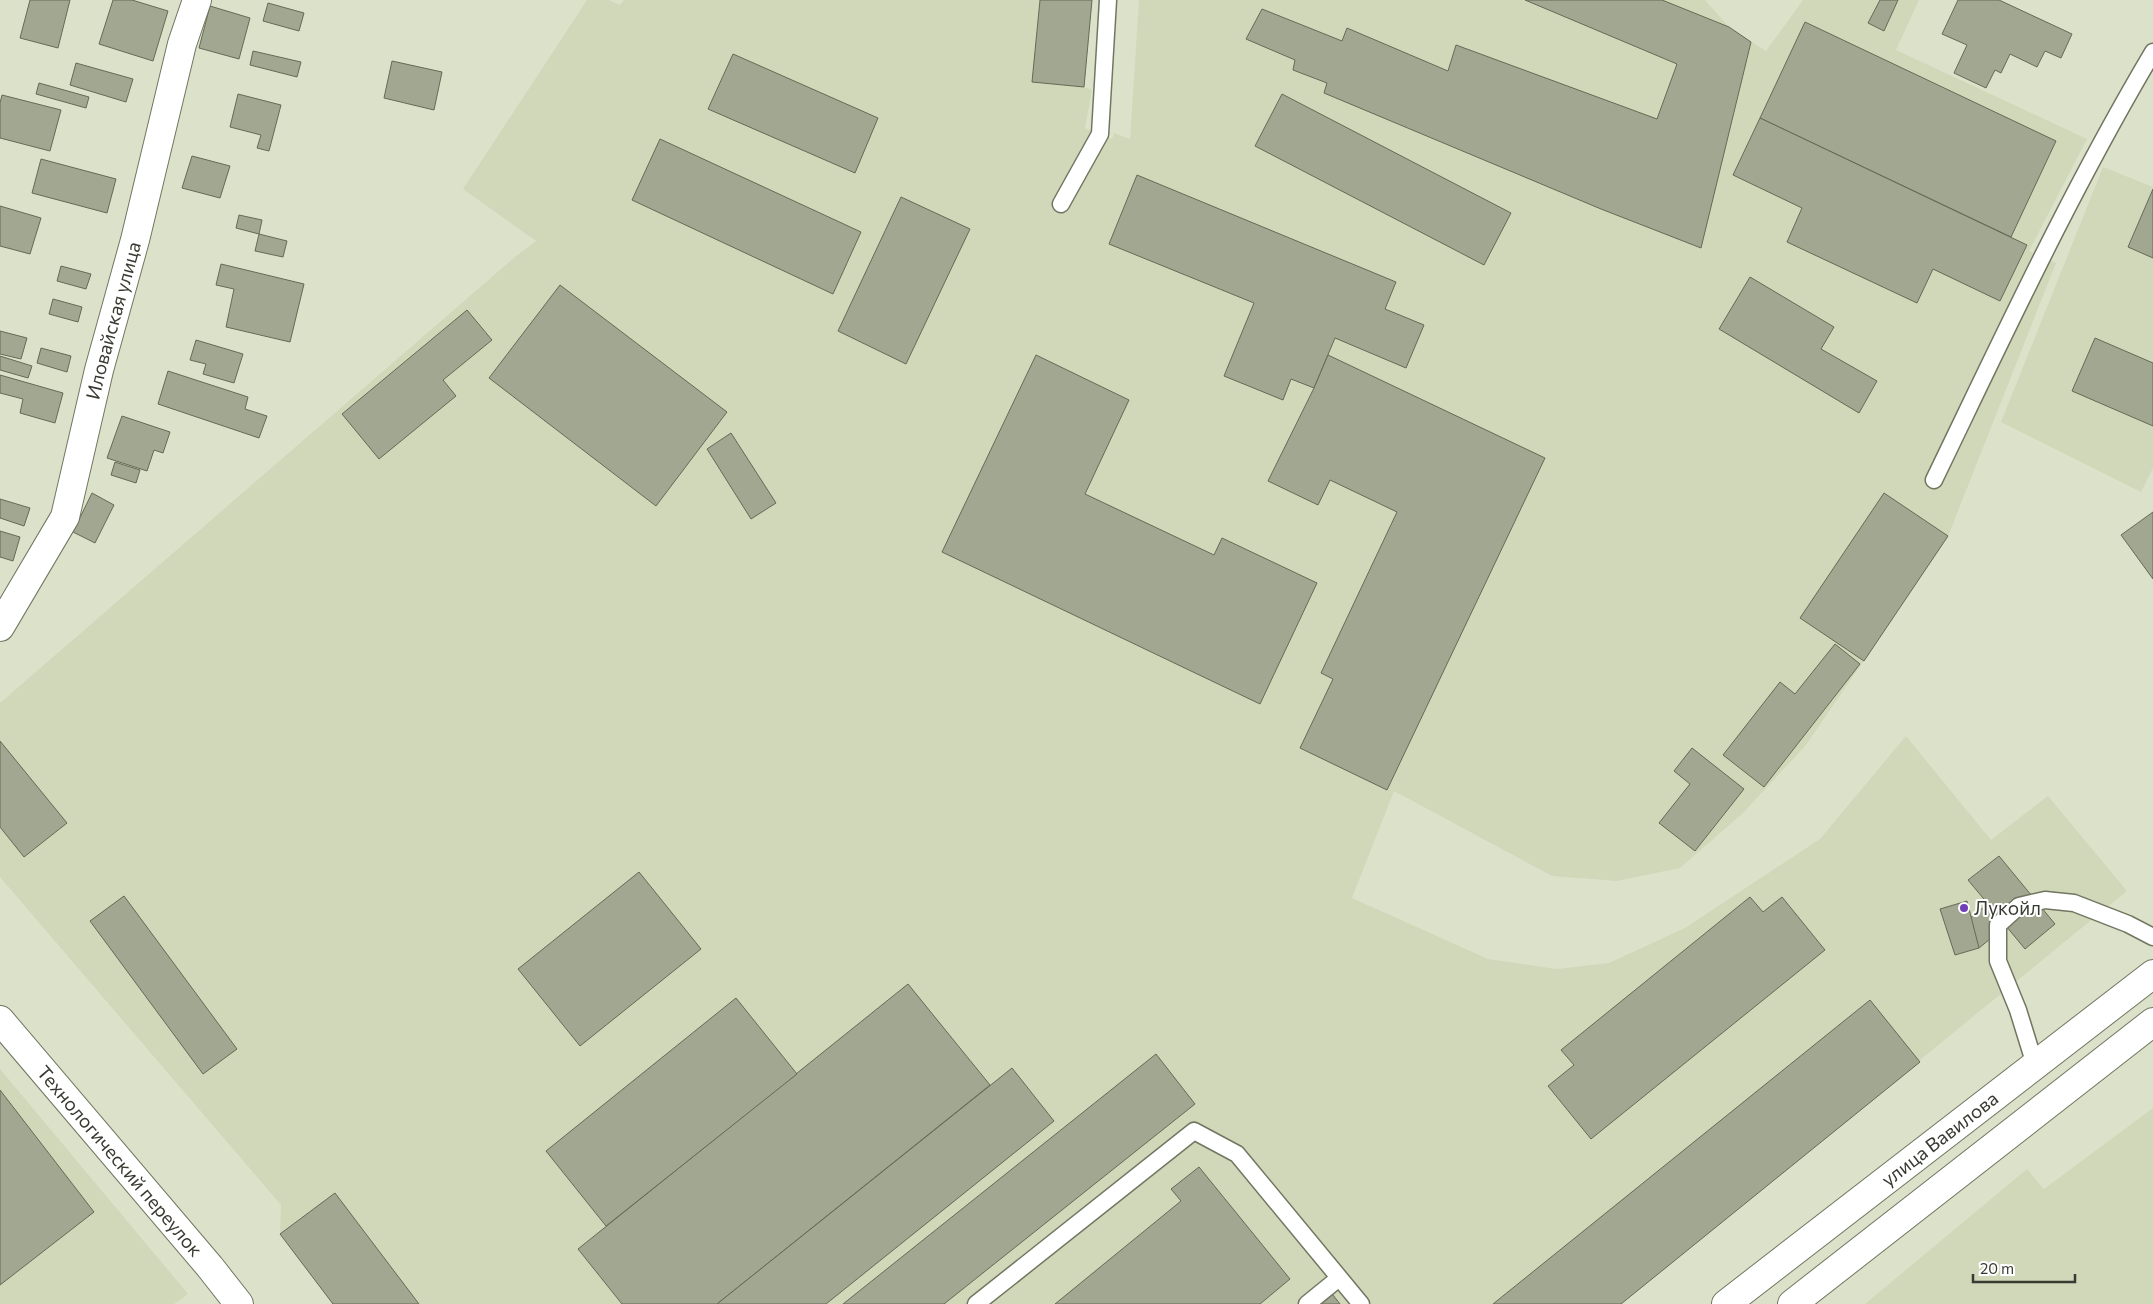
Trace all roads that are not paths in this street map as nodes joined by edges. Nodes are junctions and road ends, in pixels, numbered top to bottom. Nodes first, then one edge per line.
1 (197, 0) edge
2 (1108, 0) edge
3 (2153, 52) edge
4 (1061, 204) dead end
5 (1934, 480) dead end
6 (0, 627) edge
7 (2153, 937) edge
8 (2153, 974) edge
9 (0, 1020) edge
10 (2150, 1027) edge
11 (2035, 1065) junction
12 (1339, 1278) junction
13 (239, 1304) edge
14 (976, 1304) edge
15 (1307, 1304) edge
16 (1361, 1304) edge
17 (1726, 1304) edge
18 (1792, 1304) edge

1 - 6 street, Иловайская улица
2 - 4 lane
3 - 5 lane
7 - 11 lane
8 - 11 street, улица Вавилова
9 - 13 street, Технологический переулок
10 - 18 street, улица Вавилова
11 - 17 street, улица Вавилова
12 - 14 lane
12 - 15 lane
12 - 16 lane

